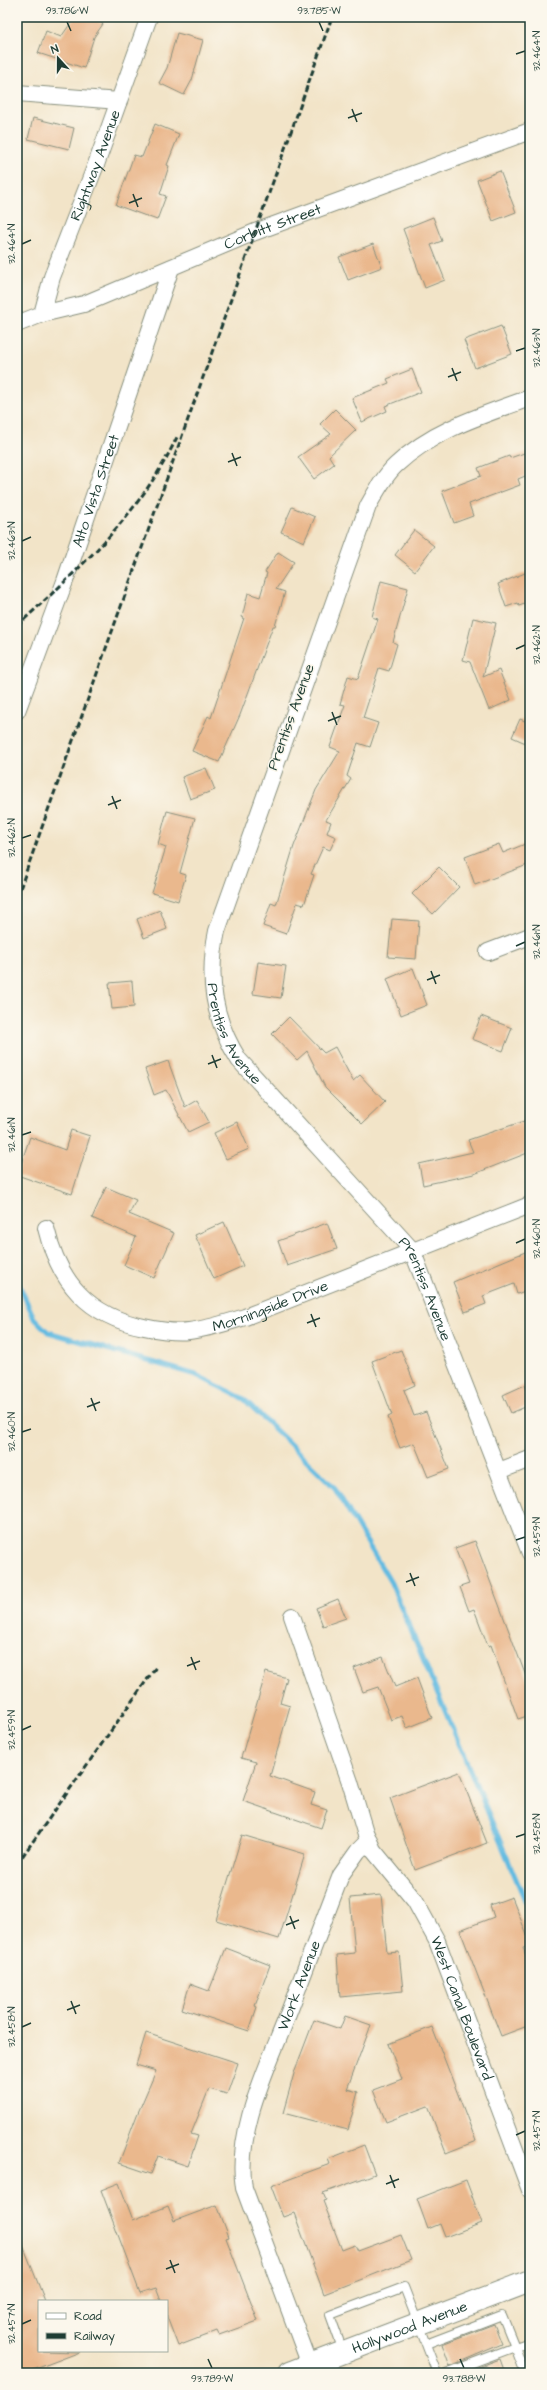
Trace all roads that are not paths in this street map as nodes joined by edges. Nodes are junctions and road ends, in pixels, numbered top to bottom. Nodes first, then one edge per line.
1 (149, 17) edge
2 (17, 93) edge
3 (119, 101) junction
4 (530, 131) edge
5 (171, 268) junction
6 (42, 314) junction
7 (17, 324) edge
8 (530, 398) edge
9 (17, 711) edge
10 (530, 936) edge
11 (488, 952) dead end
12 (530, 1205) edge
13 (46, 1228) dead end
14 (412, 1250) junction
15 (530, 1459) edge
16 (499, 1471) junction
17 (530, 1553) edge
18 (292, 1616) dead end
19 (369, 1840) junction
20 (530, 2190) edge
21 (530, 2282) edge
22 (418, 2324) junction
23 (530, 2342) edge
24 (426, 2344) junction
25 (515, 2347) junction
26 (344, 2352) junction
27 (310, 2365) junction
28 (289, 2373) edge
29 (437, 2373) edge
30 (446, 2373) edge
31 (525, 2373) edge

1 - 3 street, Rightway Avenue
2 - 3 street
3 - 6 street, Rightway Avenue
4 - 5 street, Corbitt Street
5 - 6 street, Corbitt Street
5 - 9 street, Alto Vista Street
6 - 7 street, Corbitt Street
8 - 14 street, Prentiss Avenue
10 - 11 street
12 - 14 street, Morningside Drive
13 - 14 street, Morningside Drive
14 - 16 street, Prentiss Avenue
15 - 16 street
16 - 17 street, Prentiss Avenue
18 - 19 street
19 - 20 street, West Canal Boulevard
19 - 27 street, Work Avenue
21 - 22 main road, Hollywood Avenue
22 - 24 lane
22 - 26 main road, Hollywood Avenue
22 - 26 lane
23 - 25 lane
24 - 25 lane
24 - 29 lane
25 - 30 lane
25 - 31 lane
26 - 27 main road, Hollywood Avenue
27 - 28 main road, Hollywood Avenue

